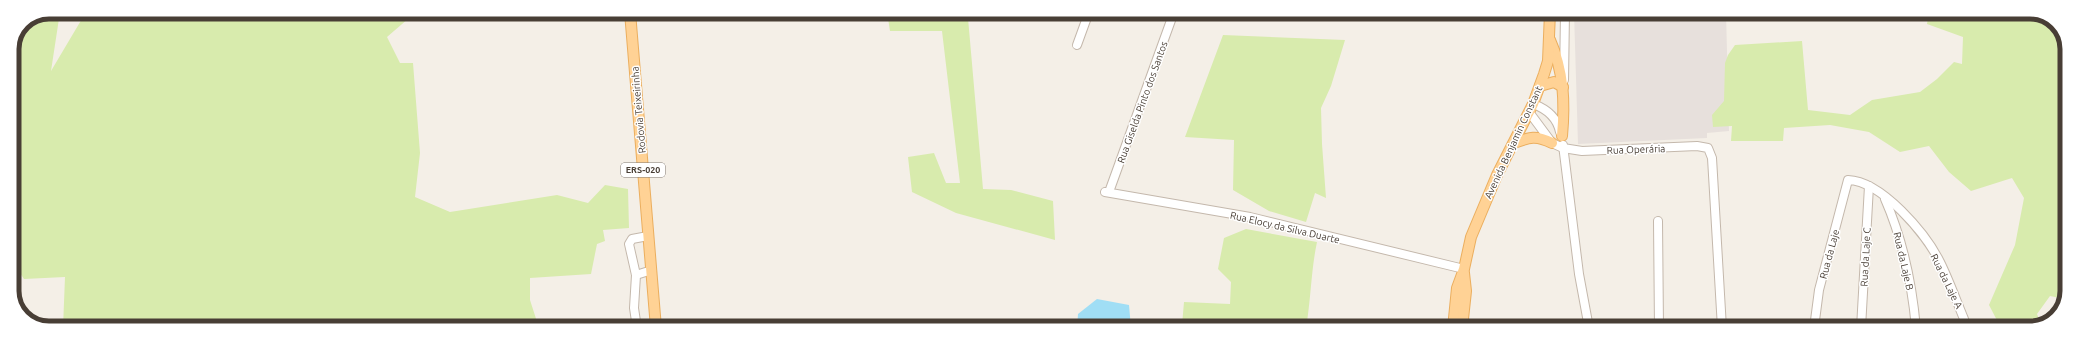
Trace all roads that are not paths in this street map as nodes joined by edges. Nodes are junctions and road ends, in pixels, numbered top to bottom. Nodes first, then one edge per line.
1 (631, 19) edge
2 (1086, 19) edge
3 (1171, 19) edge
4 (1550, 19) edge
5 (1565, 19) edge
6 (1549, 40) junction
7 (1076, 45) dead end
8 (1540, 86) junction
9 (1563, 87) junction
10 (1531, 108) junction
11 (1562, 136) junction
12 (1514, 143) junction
13 (1552, 143) junction
14 (1563, 148) junction
15 (1848, 180) joint
16 (1869, 186) junction
17 (1107, 192) joint
18 (1884, 197) junction
19 (1658, 221) dead end
20 (648, 236) junction
21 (1464, 269) junction
22 (652, 270) junction
23 (636, 275) junction
24 (1964, 319) edge
25 (636, 321) edge
26 (656, 321) edge
27 (1454, 321) edge
28 (1463, 321) edge
29 (1588, 321) edge
30 (1659, 321) edge
31 (1722, 321) edge
32 (1815, 321) edge
33 (1861, 321) edge
34 (1915, 321) edge

1 - 20 main road, Rodovia Teixeirinha / ERS-020
2 - 7 street
3 - 17 street, Rua Giselda Pinto dos Santos
4 - 6 main road, Avenida Benjamin Constant
5 - 9 street
6 - 8 main road, Avenida Benjamin Constant
6 - 9 main road
8 - 9 main road
8 - 10 main road, Avenida Benjamin Constant
9 - 11 main road
10 - 11 street
10 - 12 main road, Avenida Benjamin Constant
10 - 13 street
11 - 14 street
12 - 13 main road
12 - 21 main road, Avenida Benjamin Constant
13 - 14 street, Rua Operária
14 - 29 street
14 - 31 street, Rua Operária
15 - 16 street, Rua da Laje A
15 - 32 street, Rua da Laje
16 - 18 street, Rua da Laje A
16 - 33 street, Rua da Laje C
17 - 21 street, Rua Elocy da Silva Duarte
18 - 24 street, Rua da Laje A
18 - 34 street, Rua da Laje B
19 - 30 street
20 - 22 main road, Rodovia Teixeirinha / ERS-020
20 - 23 street
21 - 27 main road, Avenida Benjamin Constant
21 - 28 main road, Avenida Benjamin Constant
22 - 23 street
22 - 26 main road, Rodovia Teixeirinha / ERS-020
23 - 25 street

